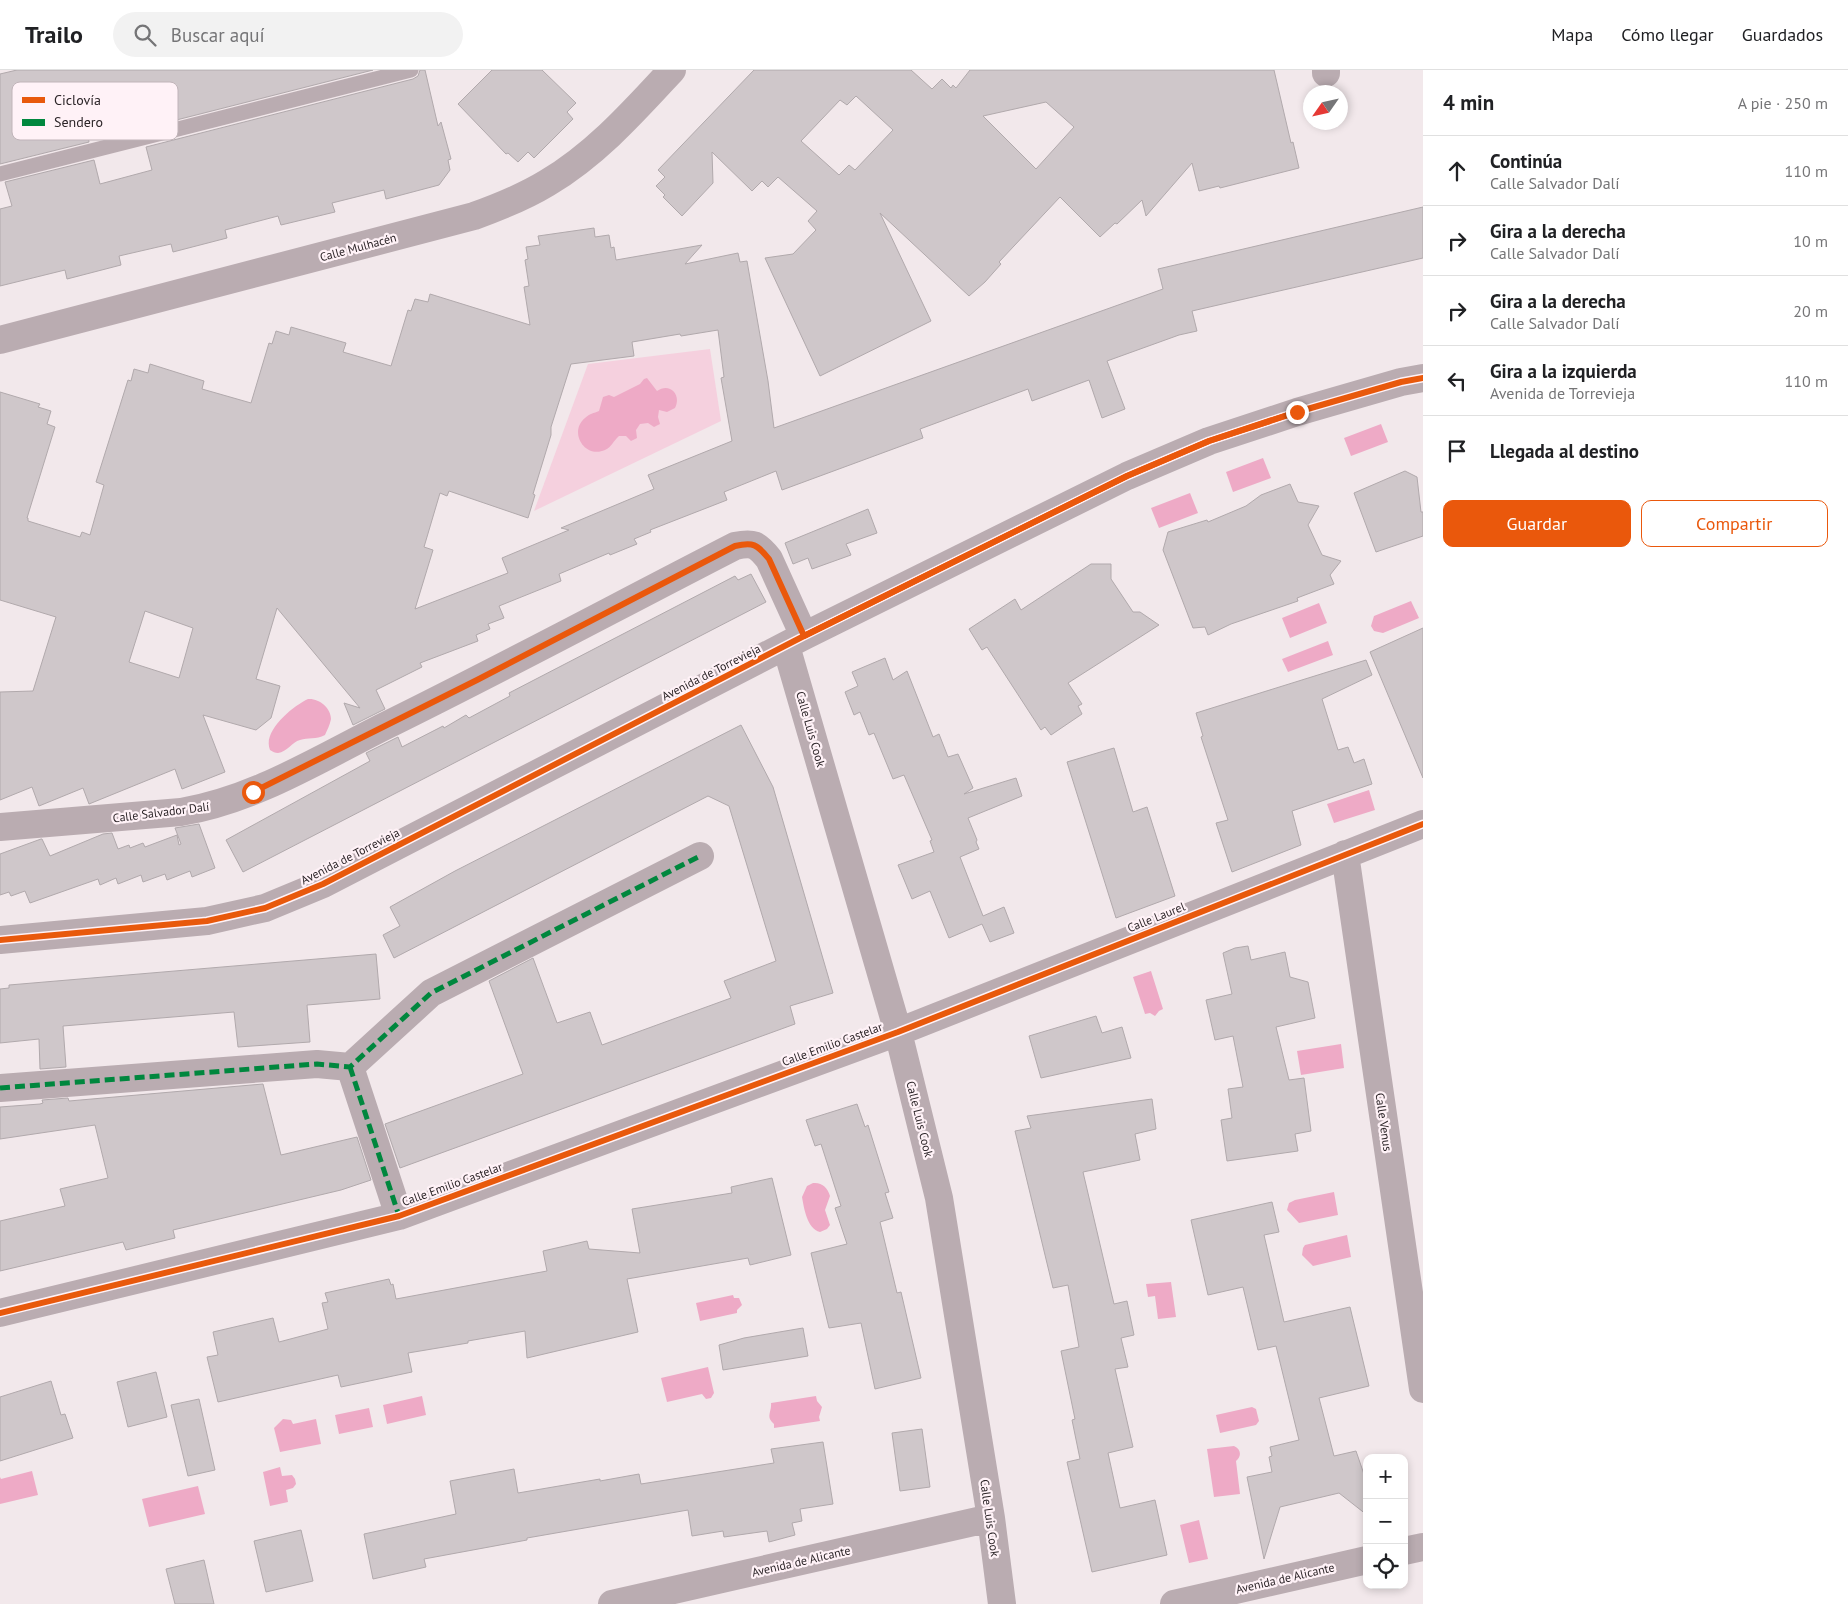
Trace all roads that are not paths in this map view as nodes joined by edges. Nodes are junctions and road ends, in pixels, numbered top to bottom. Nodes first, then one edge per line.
1 (411, 70) edge
2 (672, 70) edge
3 (178, 129) edge
4 (134, 140) edge
5 (0, 174) edge
6 (0, 340) edge
7 (1423, 378) edge
8 (795, 641) junction
9 (1423, 824) edge
10 (0, 827) edge
11 (1345, 854) junction
12 (700, 856) dead end
13 (0, 940) edge
14 (898, 1032) junction
15 (350, 1067) junction
16 (0, 1088) edge
17 (399, 1216) junction
18 (0, 1312) edge
19 (1423, 1389) edge
20 (990, 1518) junction
21 (1423, 1547) edge
22 (1408, 1550) edge
23 (1363, 1561) edge
24 (612, 1604) edge
25 (1002, 1604) edge
26 (1174, 1604) edge

1 - 3 lane
2 - 6 street, Calle Mulhacén
4 - 5 lane
7 - 8 street, Avenida de Torrevieja
8 - 10 street, Calle Salvador Dalí
8 - 13 street, Avenida de Torrevieja
8 - 14 street, Calle Luis Cook
9 - 11 street, Calle Laurel
11 - 14 street, Calle Laurel
11 - 19 street, Calle Venus
12 - 15 street
14 - 17 street, Calle Emilio Castelar
14 - 20 street, Calle Luis Cook
15 - 16 street
15 - 17 street
17 - 18 street, Calle Emilio Castelar
20 - 24 street, Avenida de Alicante
20 - 25 street, Calle Luis Cook
21 - 22 street
23 - 26 street, Avenida de Alicante

